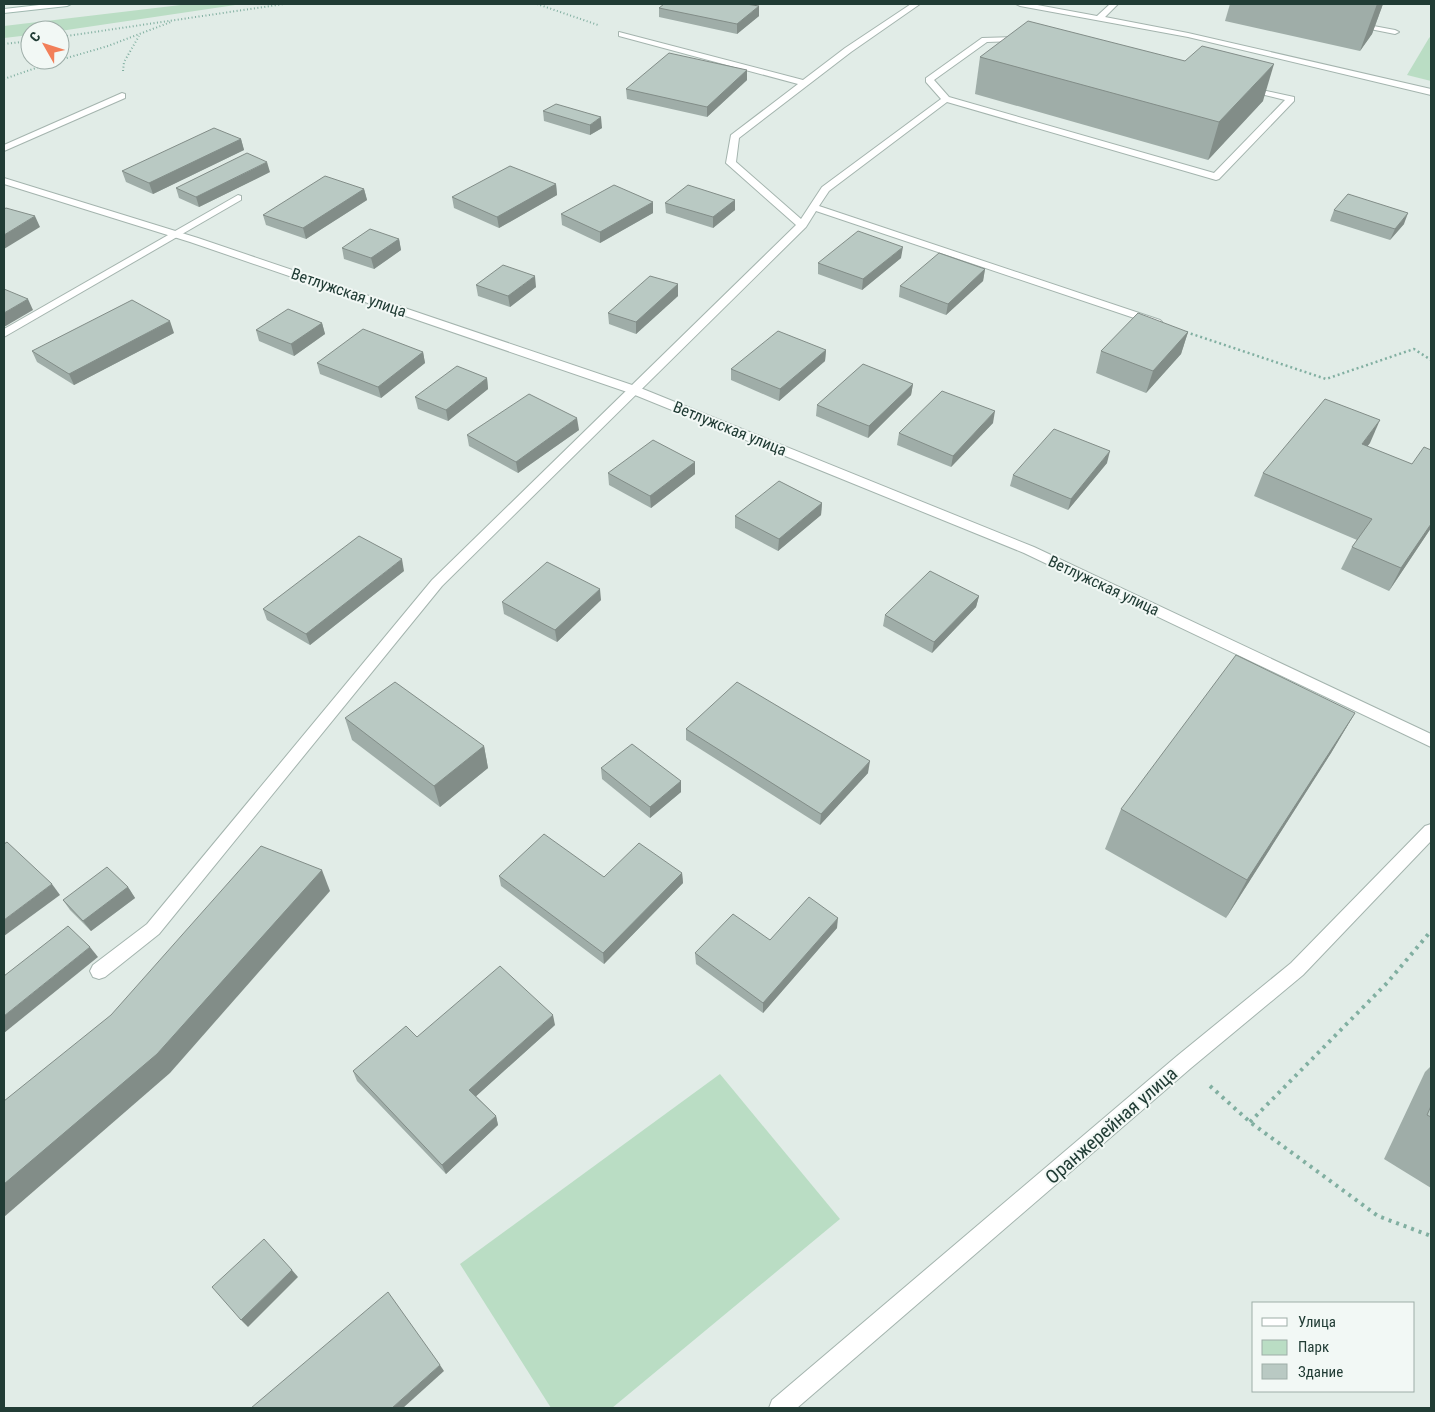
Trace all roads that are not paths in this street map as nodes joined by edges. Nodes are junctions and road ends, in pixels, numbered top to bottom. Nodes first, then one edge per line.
1 (67, 4) edge
2 (916, 4) edge
3 (1020, 4) edge
4 (1114, 4) edge
5 (4, 10) edge
6 (1098, 19) junction
7 (1347, 22) dead end
8 (1395, 32) dead end
9 (622, 34) road end
10 (1034, 44) edge
11 (803, 83) junction
12 (1233, 84) edge
13 (1431, 92) edge
14 (122, 96) road end
15 (946, 99) junction
16 (4, 148) edge
17 (4, 181) edge
18 (238, 198) dead end
19 (813, 207) junction
20 (802, 225) junction
21 (177, 234) junction
22 (1171, 327) edge
23 (4, 334) edge
24 (634, 390) junction
25 (1431, 741) edge
26 (1431, 831) edge
27 (99, 971) dead end
28 (780, 1408) edge

1 - 5 street
2 - 11 street
3 - 6 street
4 - 6 street
6 - 13 street
7 - 8 street
9 - 11 street
10 - 15 street
11 - 20 street
12 - 15 street
14 - 16 street
15 - 19 street
17 - 21 street, Ветлужская улица
18 - 21 street
19 - 20 street
19 - 22 street
20 - 24 street
21 - 23 street
21 - 24 street, Ветлужская улица
24 - 25 street, Ветлужская улица
24 - 27 street
26 - 28 street, Оранжерейная улица

